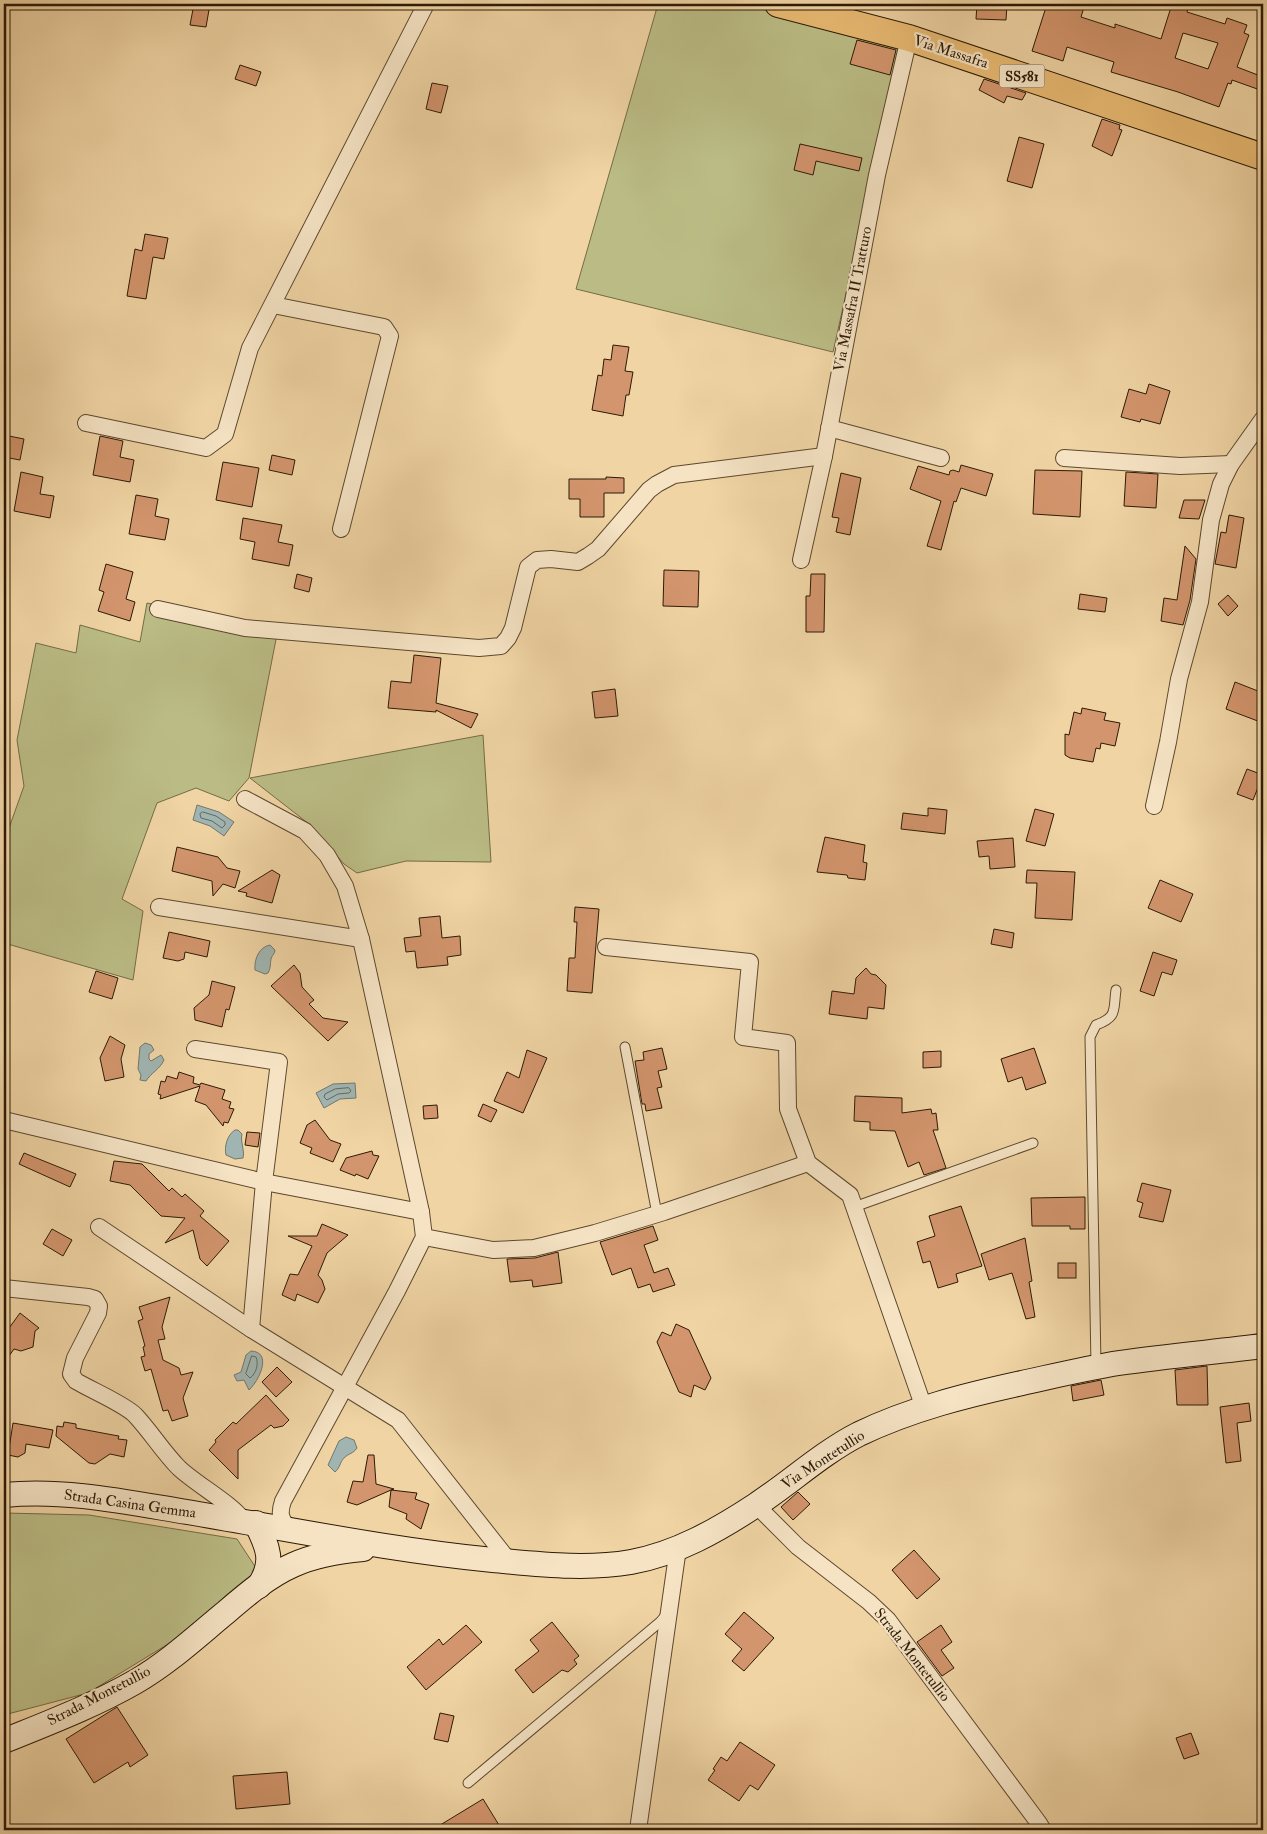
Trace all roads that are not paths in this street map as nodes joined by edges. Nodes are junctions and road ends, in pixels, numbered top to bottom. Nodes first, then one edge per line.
1 (426, 4) edge
2 (778, 4) edge
3 (806, 7) edge
4 (909, 38) junction
5 (1263, 157) edge
6 (273, 305) junction
7 (1263, 419) edge
8 (86, 423) dead end
9 (829, 428) junction
10 (824, 456) junction
11 (941, 458) dead end
12 (1064, 458) dead end
13 (1231, 464) junction
14 (341, 530) dead end
15 (801, 560) dead end
16 (158, 609) dead end
17 (244, 799) dead end
18 (1154, 806) dead end
19 (159, 907) dead end
20 (361, 938) junction
21 (606, 947) dead end
22 (1116, 990) dead end
23 (625, 1046) dead end
24 (195, 1049) dead end
25 (4, 1120) edge
26 (1033, 1143) dead end
27 (808, 1163) junction
28 (264, 1182) junction
29 (854, 1207) junction
30 (421, 1212) junction
31 (657, 1214) junction
32 (99, 1227) dead end
33 (424, 1237) junction
34 (4, 1288) edge
35 (251, 1329) junction
36 (1263, 1346) edge
37 (1096, 1368) junction
38 (346, 1386) junction
39 (924, 1408) junction
40 (4, 1495) edge
41 (283, 1501) junction
42 (756, 1505) junction
43 (250, 1522) junction
44 (288, 1528) junction
45 (392, 1548) junction
46 (678, 1548) junction
47 (509, 1561) junction
48 (292, 1566) junction
49 (259, 1586) junction
50 (670, 1611) junction
51 (4, 1741) edge
52 (468, 1783) dead end
53 (638, 1830) edge
54 (1043, 1830) edge

1 - 6 street
2 - 3 main road, Via Massafra / SS581
3 - 4 main road, Via Massafra / SS581
4 - 5 main road, Via Massafra / SS581
4 - 9 street, Via Massafra II Tratturo
6 - 8 street
6 - 14 street
7 - 13 street
9 - 10 street, Via Massafra II Tratturo
9 - 11 street
10 - 15 street, Via Massafra II Tratturo
10 - 16 street
12 - 13 street
13 - 18 street
17 - 20 street
19 - 20 street
20 - 30 street
21 - 27 street
22 - 37 lane
23 - 31 lane
24 - 28 street
25 - 28 street
26 - 29 lane
27 - 29 street
27 - 31 street
28 - 30 street
28 - 35 street
29 - 39 street
30 - 33 street
31 - 33 street
32 - 35 street
33 - 38 street
34 - 43 street
35 - 38 street
36 - 37 street, Via Montetullio
37 - 39 street, Via Montetullio
38 - 41 street
38 - 47 street
39 - 42 street, Via Montetullio
40 - 43 street, Strada Casina Gemma
41 - 43 street
41 - 44 street
42 - 46 street, Via Montetullio
42 - 54 street, Strada Montetullio
43 - 44 street, Strada Casina Gemma
43 - 48 street
43 - 49 street
44 - 45 street, Strada Casina Gemma
44 - 48 street
45 - 47 street, Via Montetullio
45 - 48 street, Strada Montetullio
46 - 47 street, Via Montetullio
46 - 50 street
48 - 49 street, Strada Montetullio
49 - 51 street, Strada Montetullio
50 - 52 lane
50 - 53 street

